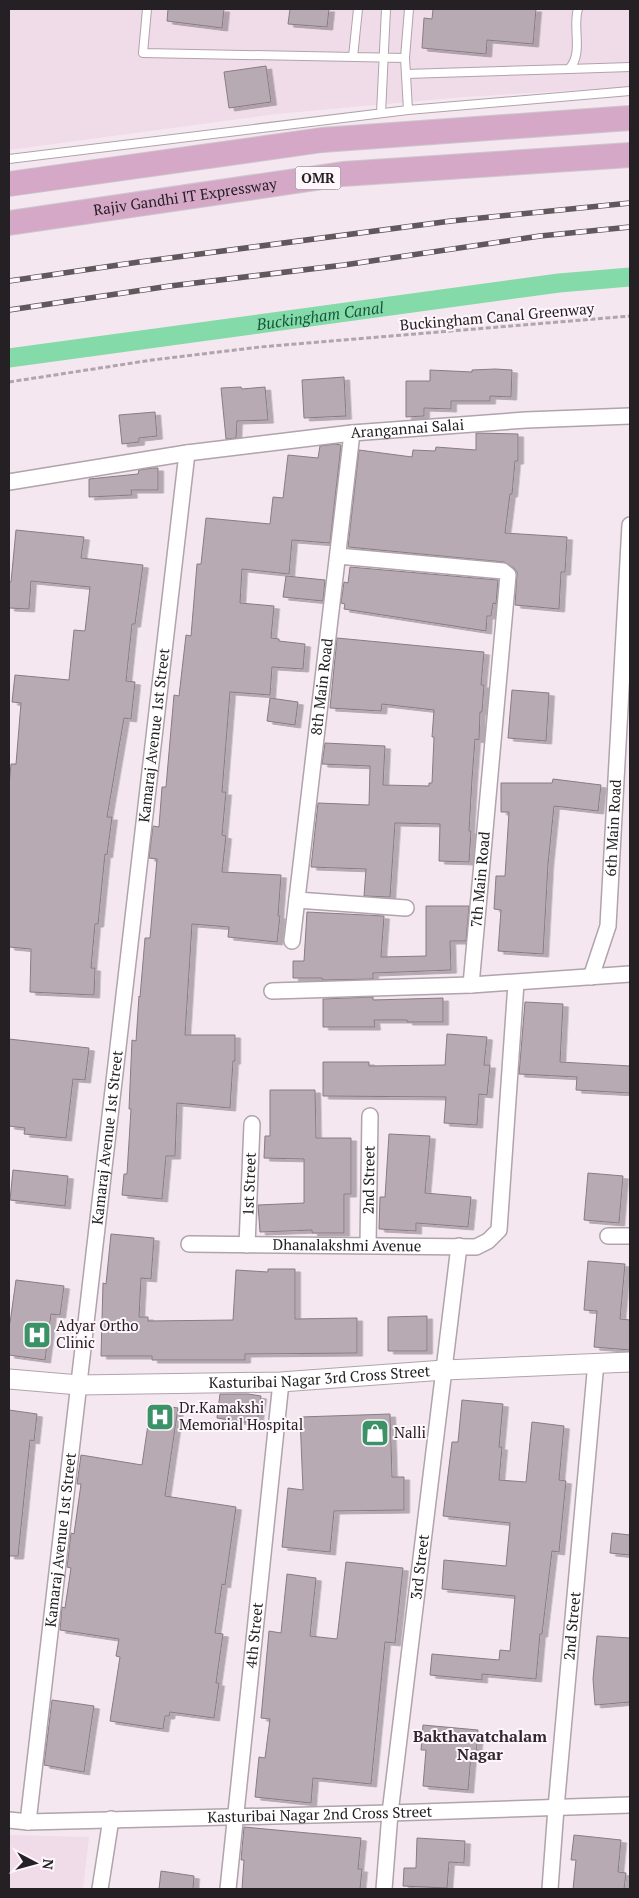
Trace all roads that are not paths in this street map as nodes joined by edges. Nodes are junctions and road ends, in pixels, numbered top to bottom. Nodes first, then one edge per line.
1 (147, 9) edge
2 (358, 9) edge
3 (386, 9) edge
4 (409, 9) edge
5 (578, 9) edge
6 (353, 57) junction
7 (382, 57) junction
8 (405, 58) junction
9 (630, 67) edge
10 (569, 69) junction
11 (406, 74) junction
12 (630, 91) edge
13 (408, 110) junction
14 (381, 113) junction
15 (630, 118) edge
16 (630, 154) edge
17 (9, 160) edge
18 (9, 184) edge
19 (9, 223) edge
20 (630, 416) edge
21 (352, 433) junction
22 (187, 453) junction
23 (9, 482) edge
24 (630, 525) edge
25 (338, 556) junction
26 (297, 900) junction
27 (406, 908) dead end
28 (292, 941) dead end
29 (630, 974) edge
30 (591, 977) junction
31 (516, 982) junction
32 (472, 985) junction
33 (272, 991) dead end
34 (370, 1116) dead end
35 (252, 1124) dead end
36 (608, 1236) dead end
37 (630, 1236) edge
38 (189, 1244) dead end
39 (247, 1245) junction
40 (368, 1245) junction
41 (459, 1246) junction
42 (596, 1362) junction
43 (630, 1362) edge
44 (444, 1370) junction
45 (9, 1379) edge
46 (281, 1382) junction
47 (80, 1386) junction
48 (630, 1805) edge
49 (556, 1808) junction
50 (390, 1813) junction
51 (236, 1816) junction
52 (111, 1819) junction
53 (9, 1820) edge
54 (28, 1822) junction
55 (100, 1889) edge
56 (228, 1889) edge
57 (384, 1889) edge
58 (550, 1889) edge

1 - 6 lane
2 - 6 lane
3 - 7 lane
4 - 8 lane
5 - 10 lane
6 - 7 lane
7 - 8 lane
7 - 14 lane
8 - 11 lane
9 - 10 lane
10 - 11 lane
11 - 13 lane
12 - 13 lane
13 - 14 lane
14 - 17 lane
15 - 18 main road
16 - 19 main road, Rajiv Gandhi IT Expressway / OMR
20 - 21 street, Arangannai Salai
21 - 22 street, Arangannai Salai
21 - 25 street, 8th Main Road
22 - 23 street, Arangannai Salai
22 - 47 street, Kamaraj Avenue 1st Street
24 - 30 street, 6th Main Road
25 - 26 street, 8th Main Road
25 - 32 street, 7th Main Road
26 - 27 street
26 - 28 street, 8th Main Road
29 - 30 street
30 - 31 street
31 - 32 street
31 - 41 street, Dhanalakshmi Avenue
32 - 33 street
34 - 40 street, 2nd Street
35 - 39 street, 1st Street
36 - 37 street
38 - 39 street, Dhanalakshmi Avenue
39 - 40 street, Dhanalakshmi Avenue
40 - 41 street, Dhanalakshmi Avenue
41 - 44 street, 3rd Street
42 - 43 street, Kasturibai Nagar 3rd Cross Street
42 - 44 street, Kasturibai Nagar 3rd Cross Street
42 - 49 street, 2nd Street
44 - 46 street, Kasturibai Nagar 3rd Cross Street
44 - 50 street, 3rd Street
45 - 47 street, Kasturibai Nagar 3rd Cross Street
46 - 47 street, Kasturibai Nagar 3rd Cross Street
46 - 51 street, 4th Street
47 - 54 street, Kamaraj Avenue 1st Street
48 - 49 street, Kasturibai Nagar 2nd Cross Street
49 - 50 street, Kasturibai Nagar 2nd Cross Street
49 - 58 street, 2nd Street
50 - 51 street, Kasturibai Nagar 2nd Cross Street
50 - 57 street, 3rd Street
51 - 52 street, Kasturibai Nagar 2nd Cross Street
51 - 56 street, 4th Street
52 - 54 street, Kasturibai Nagar 2nd Cross Street
52 - 55 street
53 - 54 street, Kasturibai Nagar 2nd Cross Street

